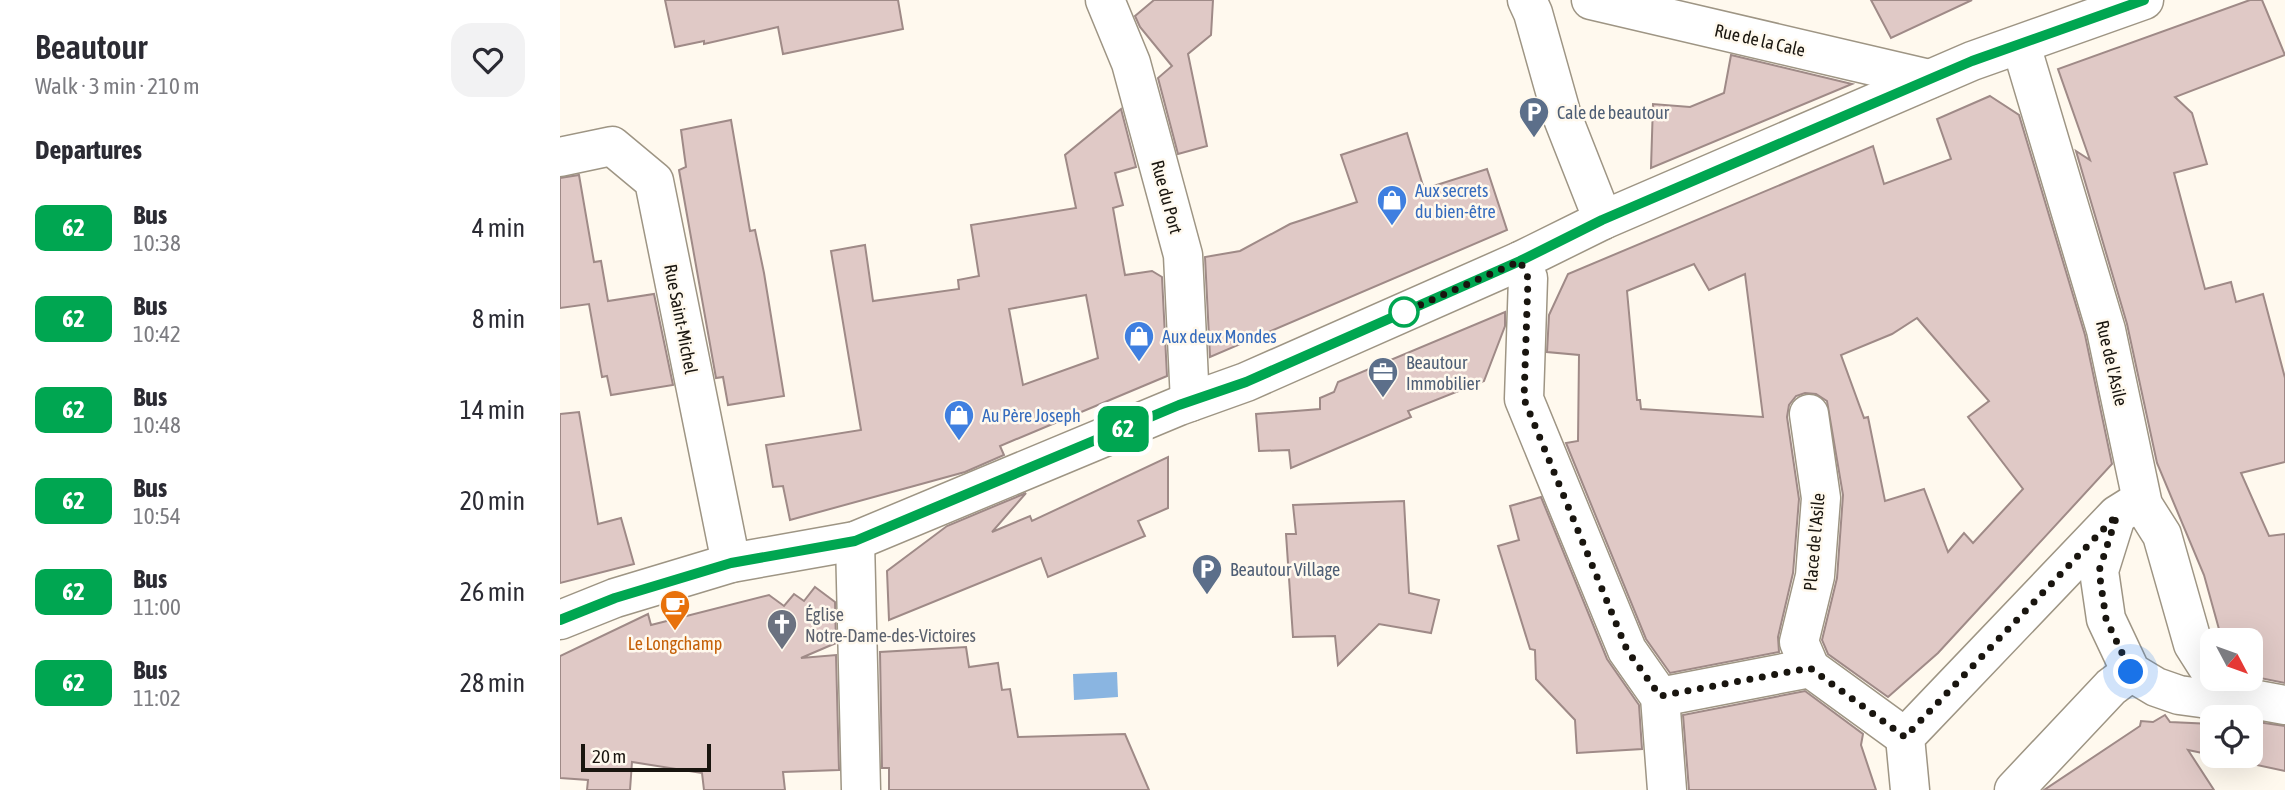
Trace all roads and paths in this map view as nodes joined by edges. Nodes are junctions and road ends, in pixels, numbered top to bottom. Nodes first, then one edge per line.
1 (1105, 0) edge
2 (1527, 0) edge
3 (1591, 0) edge
4 (2144, 0) edge
5 (2021, 45) junction
6 (1929, 79) junction
7 (560, 157) edge
8 (1602, 220) junction
9 (1520, 261) junction
10 (1190, 402) junction
11 (1808, 414) dead end
12 (2130, 510) junction
13 (855, 541) junction
14 (731, 563) junction
15 (560, 620) edge
16 (2200, 656) edge
17 (1810, 668) junction
18 (2131, 672) junction
19 (2208, 691) edge
20 (2244, 691) edge
21 (1660, 696) junction
22 (2285, 705) edge
23 (1905, 737) junction
24 (861, 790) edge
25 (1667, 790) edge
26 (1910, 790) edge
27 (2014, 790) edge

1 - 10 street, Rue du Port
2 - 8 street
3 - 6 street, Rue de la Cale
4 - 5 street
5 - 6 street
5 - 12 street, Rue de l'Asile
6 - 8 street
7 - 14 street, Rue Saint-Michel
8 - 9 street
9 - 10 street
9 - 21 street
10 - 13 street
11 - 17 street, Place de l'Asile
12 - 16 street, Rue de l'Asile
12 - 18 street
12 - 23 street
13 - 14 street
13 - 24 street
14 - 15 street
17 - 21 street
17 - 23 street
18 - 19 street
18 - 27 street
20 - 22 street
21 - 25 street
23 - 26 street

